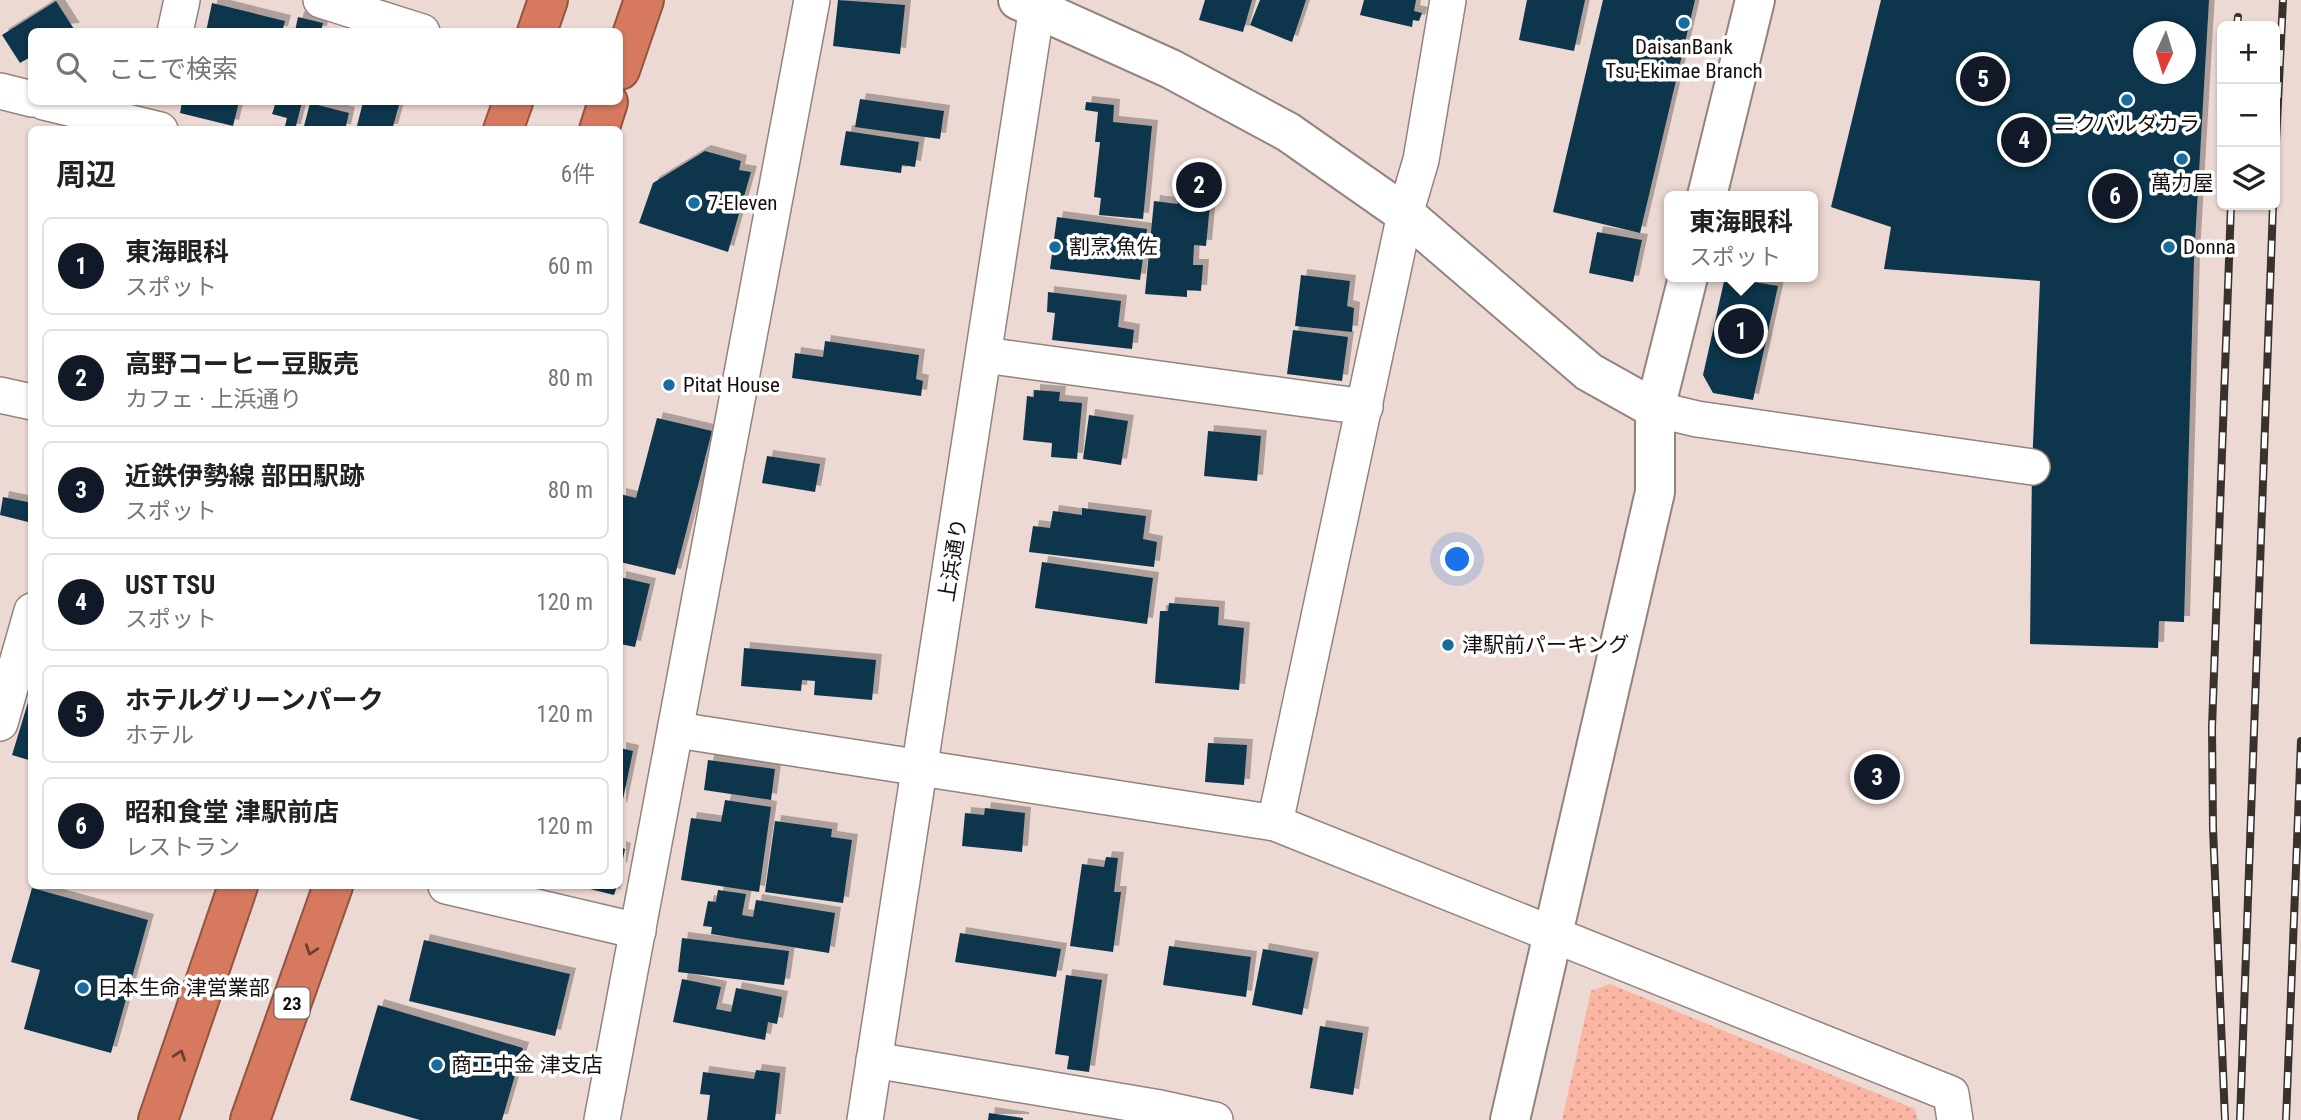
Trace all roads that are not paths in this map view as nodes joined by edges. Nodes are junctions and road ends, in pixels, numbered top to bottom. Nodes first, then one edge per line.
1 (182, 0) edge
2 (321, 0) edge
3 (548, 0) edge
4 (644, 0) edge
5 (812, 0) edge
6 (1448, 0) edge
7 (1755, 0) edge
8 (1031, 3) edge
9 (176, 28) edge
10 (409, 28) edge
11 (538, 28) edge
12 (623, 61) edge
13 (0, 91) edge
14 (28, 98) edge
15 (61, 105) edge
16 (512, 105) edge
17 (607, 105) edge
18 (157, 122) edge
19 (504, 126) edge
20 (600, 126) edge
21 (1708, 191) edge
22 (1405, 214) junction
23 (1687, 282) edge
24 (984, 355) junction
25 (0, 395) edge
26 (28, 401) edge
27 (1365, 407) junction
28 (1655, 410) junction
29 (2032, 467) dead end
30 (28, 625) edge
31 (0, 723) edge
32 (677, 730) junction
33 (921, 766) junction
34 (1275, 823) junction
35 (238, 889) edge
36 (332, 889) edge
37 (459, 889) edge
38 (638, 931) junction
39 (1551, 935) junction
40 (874, 1060) junction
41 (158, 1120) edge
42 (250, 1120) edge
43 (602, 1120) edge
44 (866, 1120) edge
45 (1215, 1120) edge
46 (1510, 1120) edge
47 (1955, 1120) edge

1 - 9 street
2 - 10 street
3 - 11 highway
4 - 12 highway
5 - 32 street
6 - 22 street
7 - 21 street
8 - 22 street
8 - 24 street, 上浜通り
13 - 14 street
15 - 18 street
16 - 19 highway
17 - 20 highway
22 - 27 street
22 - 28 street
23 - 28 street
24 - 27 street
24 - 33 street, 上浜通り
25 - 26 street
27 - 34 street
28 - 29 street
28 - 39 street
30 - 31 street
32 - 33 street
32 - 38 street
33 - 34 street
33 - 40 street, 上浜通り
34 - 39 street
41 -> 35 highway
36 -> 42 highway, 23
37 - 38 street
38 - 43 street
39 - 46 street
39 - 47 street
40 - 44 street, 上浜通り
40 - 45 street

